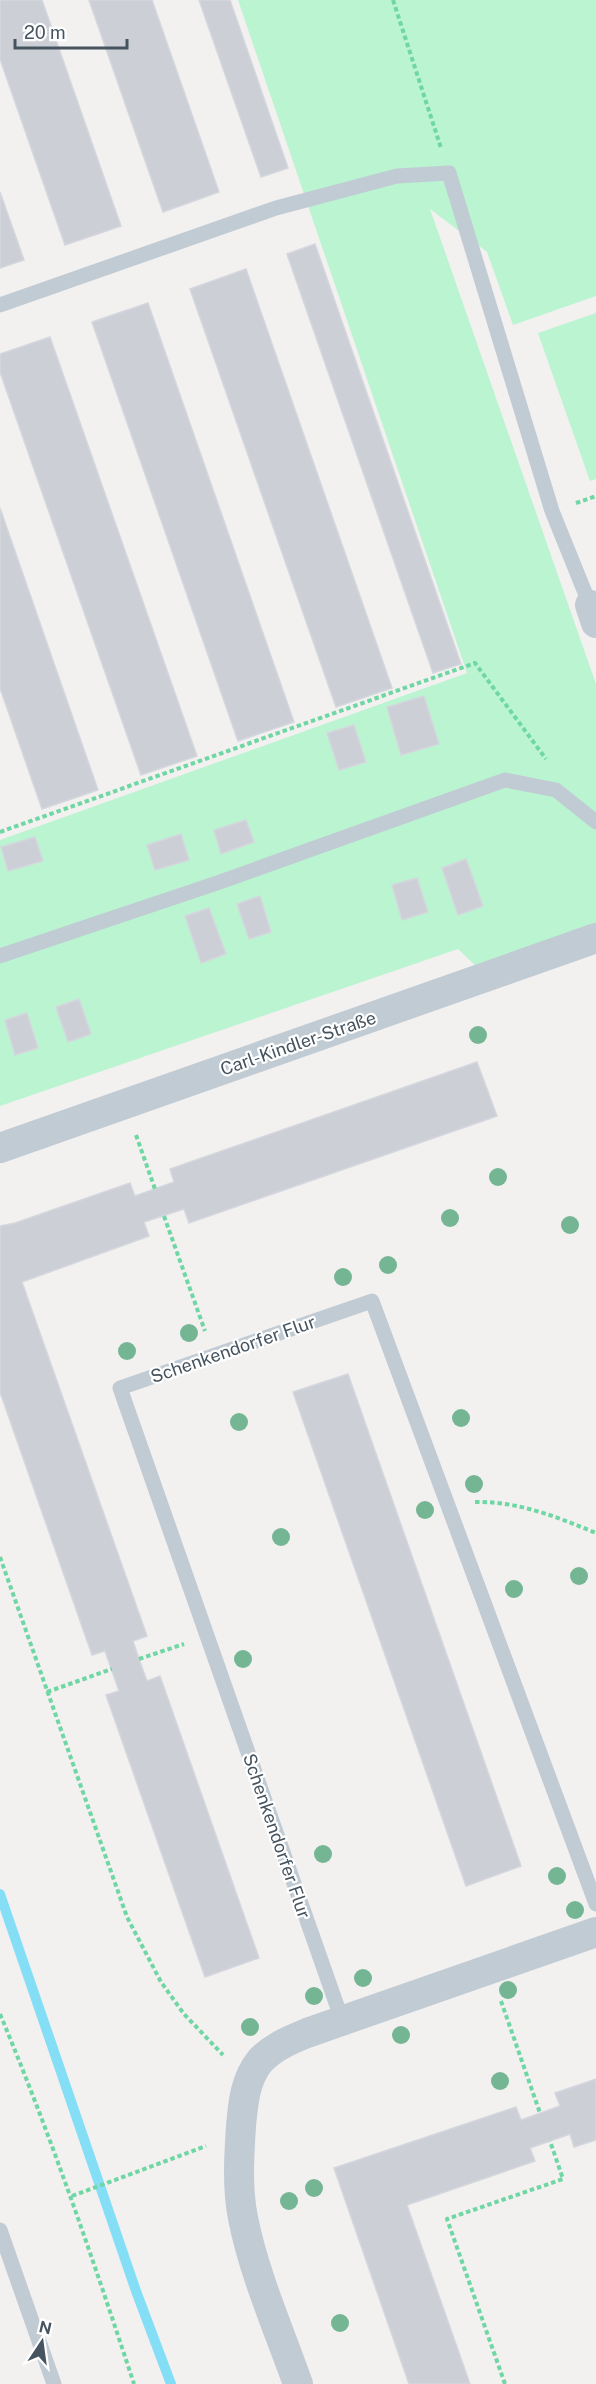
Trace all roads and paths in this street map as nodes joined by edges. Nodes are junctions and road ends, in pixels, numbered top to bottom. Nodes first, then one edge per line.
1 (393, 0) edge
2 (449, 173) junction
3 (0, 305) edge
4 (594, 610) edge
5 (552, 768) dead end
6 (596, 822) edge
7 (0, 832) edge
8 (596, 938) edge
9 (0, 956) edge
10 (125, 1104) junction
11 (0, 1148) edge
12 (155, 1189) dead end
13 (164, 1216) dead end
14 (213, 1356) junction
15 (447, 1503) junction
16 (596, 1533) edge
17 (0, 1557) edge
18 (207, 1636) junction
19 (139, 1659) dead end
20 (112, 1669) dead end
21 (47, 1692) junction
22 (596, 1904) edge
23 (596, 1932) edge
24 (490, 1969) junction
25 (0, 2014) edge
26 (342, 2020) junction
27 (247, 2085) junction
28 (540, 2113) dead end
29 (240, 2134) junction
30 (550, 2141) dead end
31 (72, 2196) junction
32 (0, 2230) edge
33 (54, 2384) edge
34 (134, 2384) edge
35 (298, 2384) edge
36 (505, 2384) edge

1 - 2 path
2 - 3 lane
2 - 4 lane
5 - 7 path
6 - 9 lane
8 - 10 street, Carl-Kindler-Straße
10 - 11 street, Carl-Kindler-Straße
10 - 12 path
13 - 14 path
14 - 15 lane, Schenkendorfer Flur
14 - 18 lane, Schenkendorfer Flur
15 - 16 path
15 - 22 lane, Schenkendorfer Flur
17 - 21 path
18 - 19 path
18 - 26 lane, Schenkendorfer Flur
20 - 21 path
21 - 27 path
23 - 24 street
24 - 26 street
24 - 28 path
25 - 31 path
26 - 27 street
27 - 29 street
29 - 31 path
29 - 35 street
30 - 36 path
31 - 34 path
32 - 33 lane

